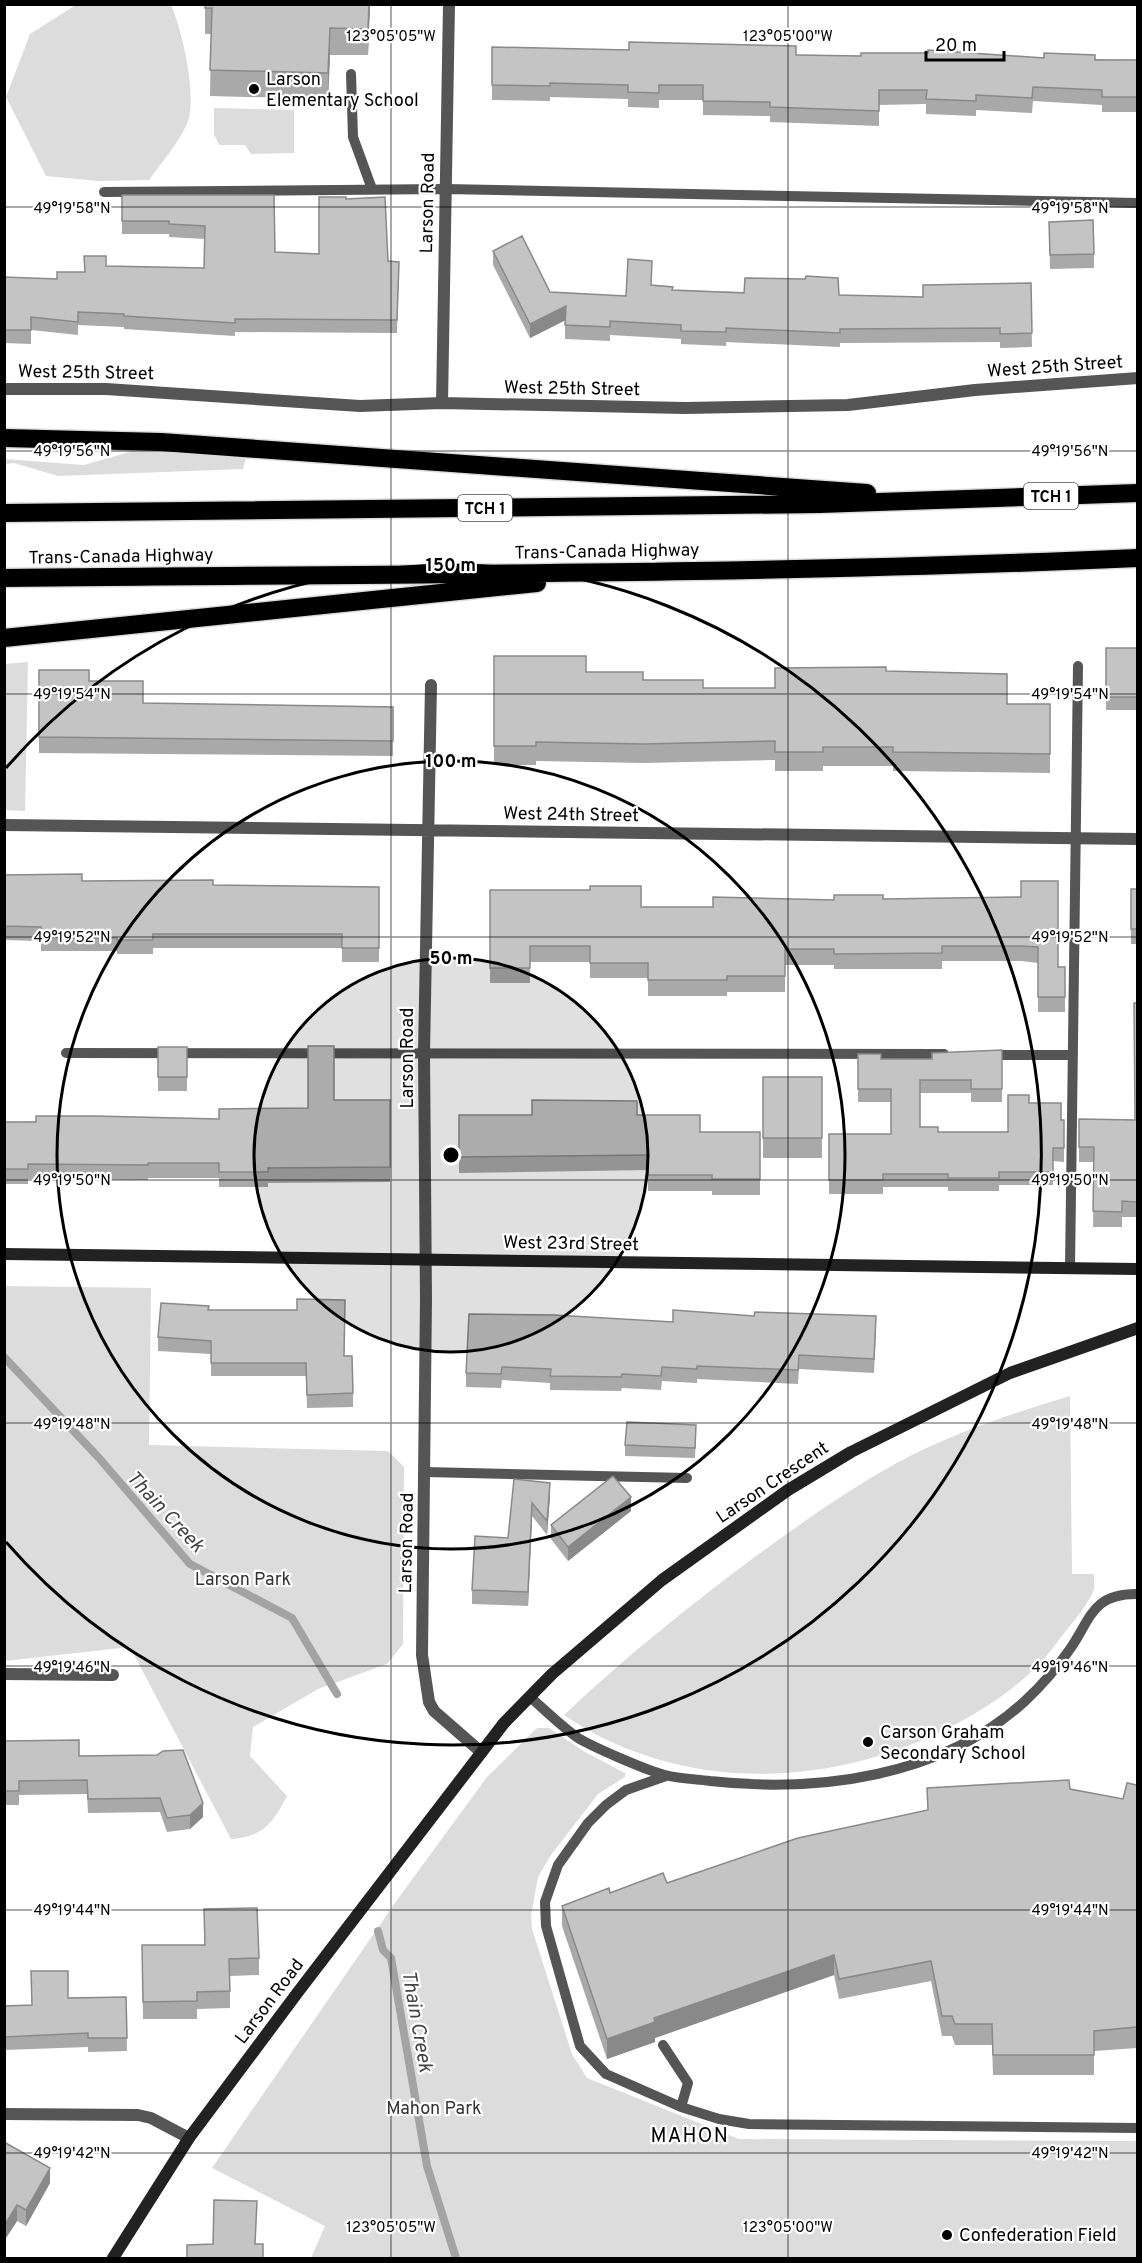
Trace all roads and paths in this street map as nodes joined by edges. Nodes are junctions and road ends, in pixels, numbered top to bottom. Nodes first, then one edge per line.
1 (449, 4) edge
2 (351, 74) dead end
3 (372, 189) junction
4 (446, 189) junction
5 (104, 192) dead end
6 (1137, 203) edge
7 (1137, 378) edge
8 (4, 389) edge
9 (442, 403) junction
10 (4, 438) edge
11 (1137, 493) edge
12 (965, 500) junction
13 (4, 513) edge
14 (1137, 558) edge
15 (657, 572) junction
16 (4, 578) edge
17 (4, 638) edge
18 (1078, 666) dead end
19 (430, 685) dead end
20 (4, 825) edge
21 (428, 831) junction
22 (1075, 838) junction
23 (1137, 839) edge
24 (66, 1053) dead end
25 (424, 1053) junction
26 (955, 1054) edge
27 (979, 1054) edge
28 (1073, 1055) junction
29 (4, 1254) edge
30 (426, 1258) junction
31 (1070, 1268) junction
32 (1137, 1269) edge
33 (1137, 1328) edge
34 (425, 1472) junction
35 (687, 1478) dead end
36 (1137, 1594) edge
37 (4, 1674) edge
38 (113, 1675) dead end
39 (530, 1697) junction
40 (481, 1752) junction
41 (666, 1776) junction
42 (663, 2045) dead end
43 (681, 2107) junction
44 (4, 2114) edge
45 (1137, 2128) edge
46 (189, 2139) junction
47 (113, 2259) edge

1 - 4 street, Larson Road
2 - 3 lane
3 - 4 lane
3 - 5 lane
4 - 6 lane
4 - 9 street, Larson Road
7 - 9 street, West 25th Street
8 - 9 street, West 25th Street
10 - 12 highway
11 - 12 highway, TCH 1
12 - 13 highway, TCH 1
14 - 15 highway, Trans-Canada Highway
15 - 16 highway, Trans-Canada Highway
15 - 17 highway
18 - 22 lane
19 - 21 street, Larson Road
20 - 21 street, West 24th Street
21 - 22 street, West 24th Street
21 - 25 street, Larson Road
22 - 23 street, West 24th Street
22 - 28 lane
24 - 25 lane
25 - 26 lane
25 - 30 street, Larson Road
27 - 28 lane
28 - 31 lane
29 - 30 street, West 23rd Street
30 - 31 street, West 23rd Street
30 - 34 street, Larson Road
31 - 32 street, West 23rd Street
33 - 39 street, Larson Crescent
34 - 35 lane
34 - 40 street, Larson Road
36 - 41 lane
37 - 38 street
39 - 40 street, Larson Crescent
39 - 41 lane
40 - 46 street, Larson Road
41 - 43 lane
42 - 43 lane
43 - 45 lane
44 - 46 street
46 - 47 street, Larson Road

